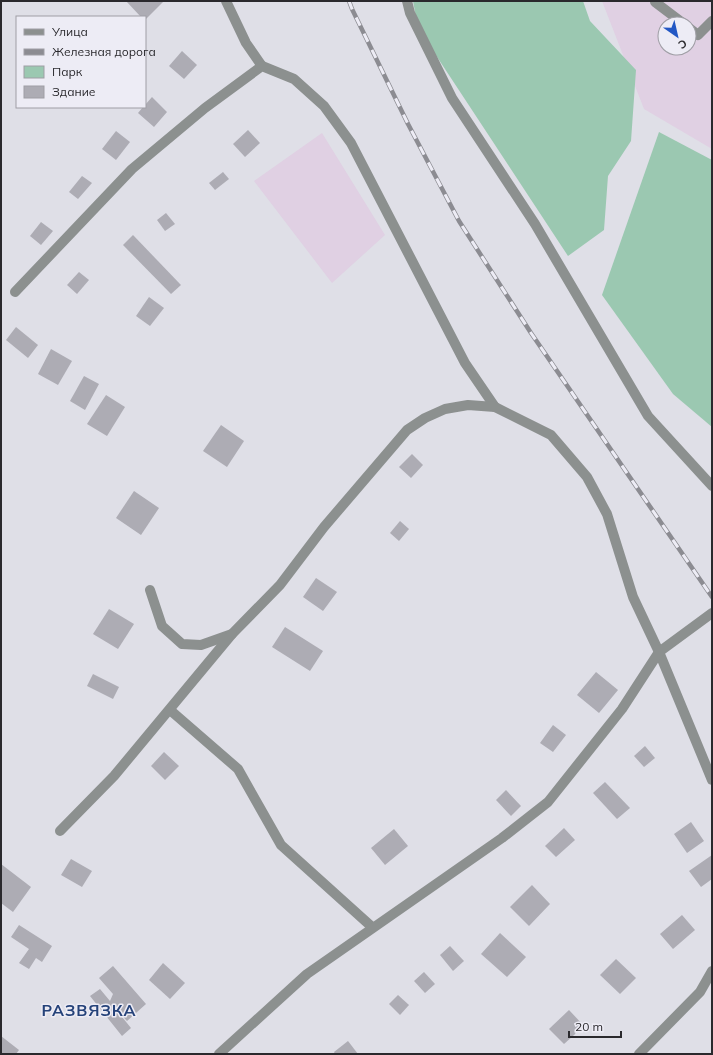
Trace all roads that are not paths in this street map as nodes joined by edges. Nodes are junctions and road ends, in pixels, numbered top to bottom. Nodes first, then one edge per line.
1 (226, 1) edge
2 (407, 1) edge
3 (655, 1) edge
4 (673, 16) edge
5 (712, 21) edge
6 (697, 34) edge
7 (262, 66) junction
8 (15, 292) dead end
9 (495, 407) junction
10 (712, 486) edge
11 (150, 590) dead end
12 (712, 613) edge
13 (232, 634) junction
14 (659, 652) junction
15 (170, 710) junction
16 (712, 780) edge
17 (60, 831) dead end
18 (372, 927) junction
19 (712, 971) edge
20 (219, 1054) edge
21 (639, 1054) edge

1 - 7 street
2 - 10 street
3 - 4 street
5 - 6 street
7 - 8 street
7 - 9 street
9 - 13 street
9 - 14 street
11 - 13 street
12 - 14 street
13 - 15 street
14 - 16 street
14 - 18 street
15 - 17 street
15 - 18 street
18 - 20 street
19 - 21 street

